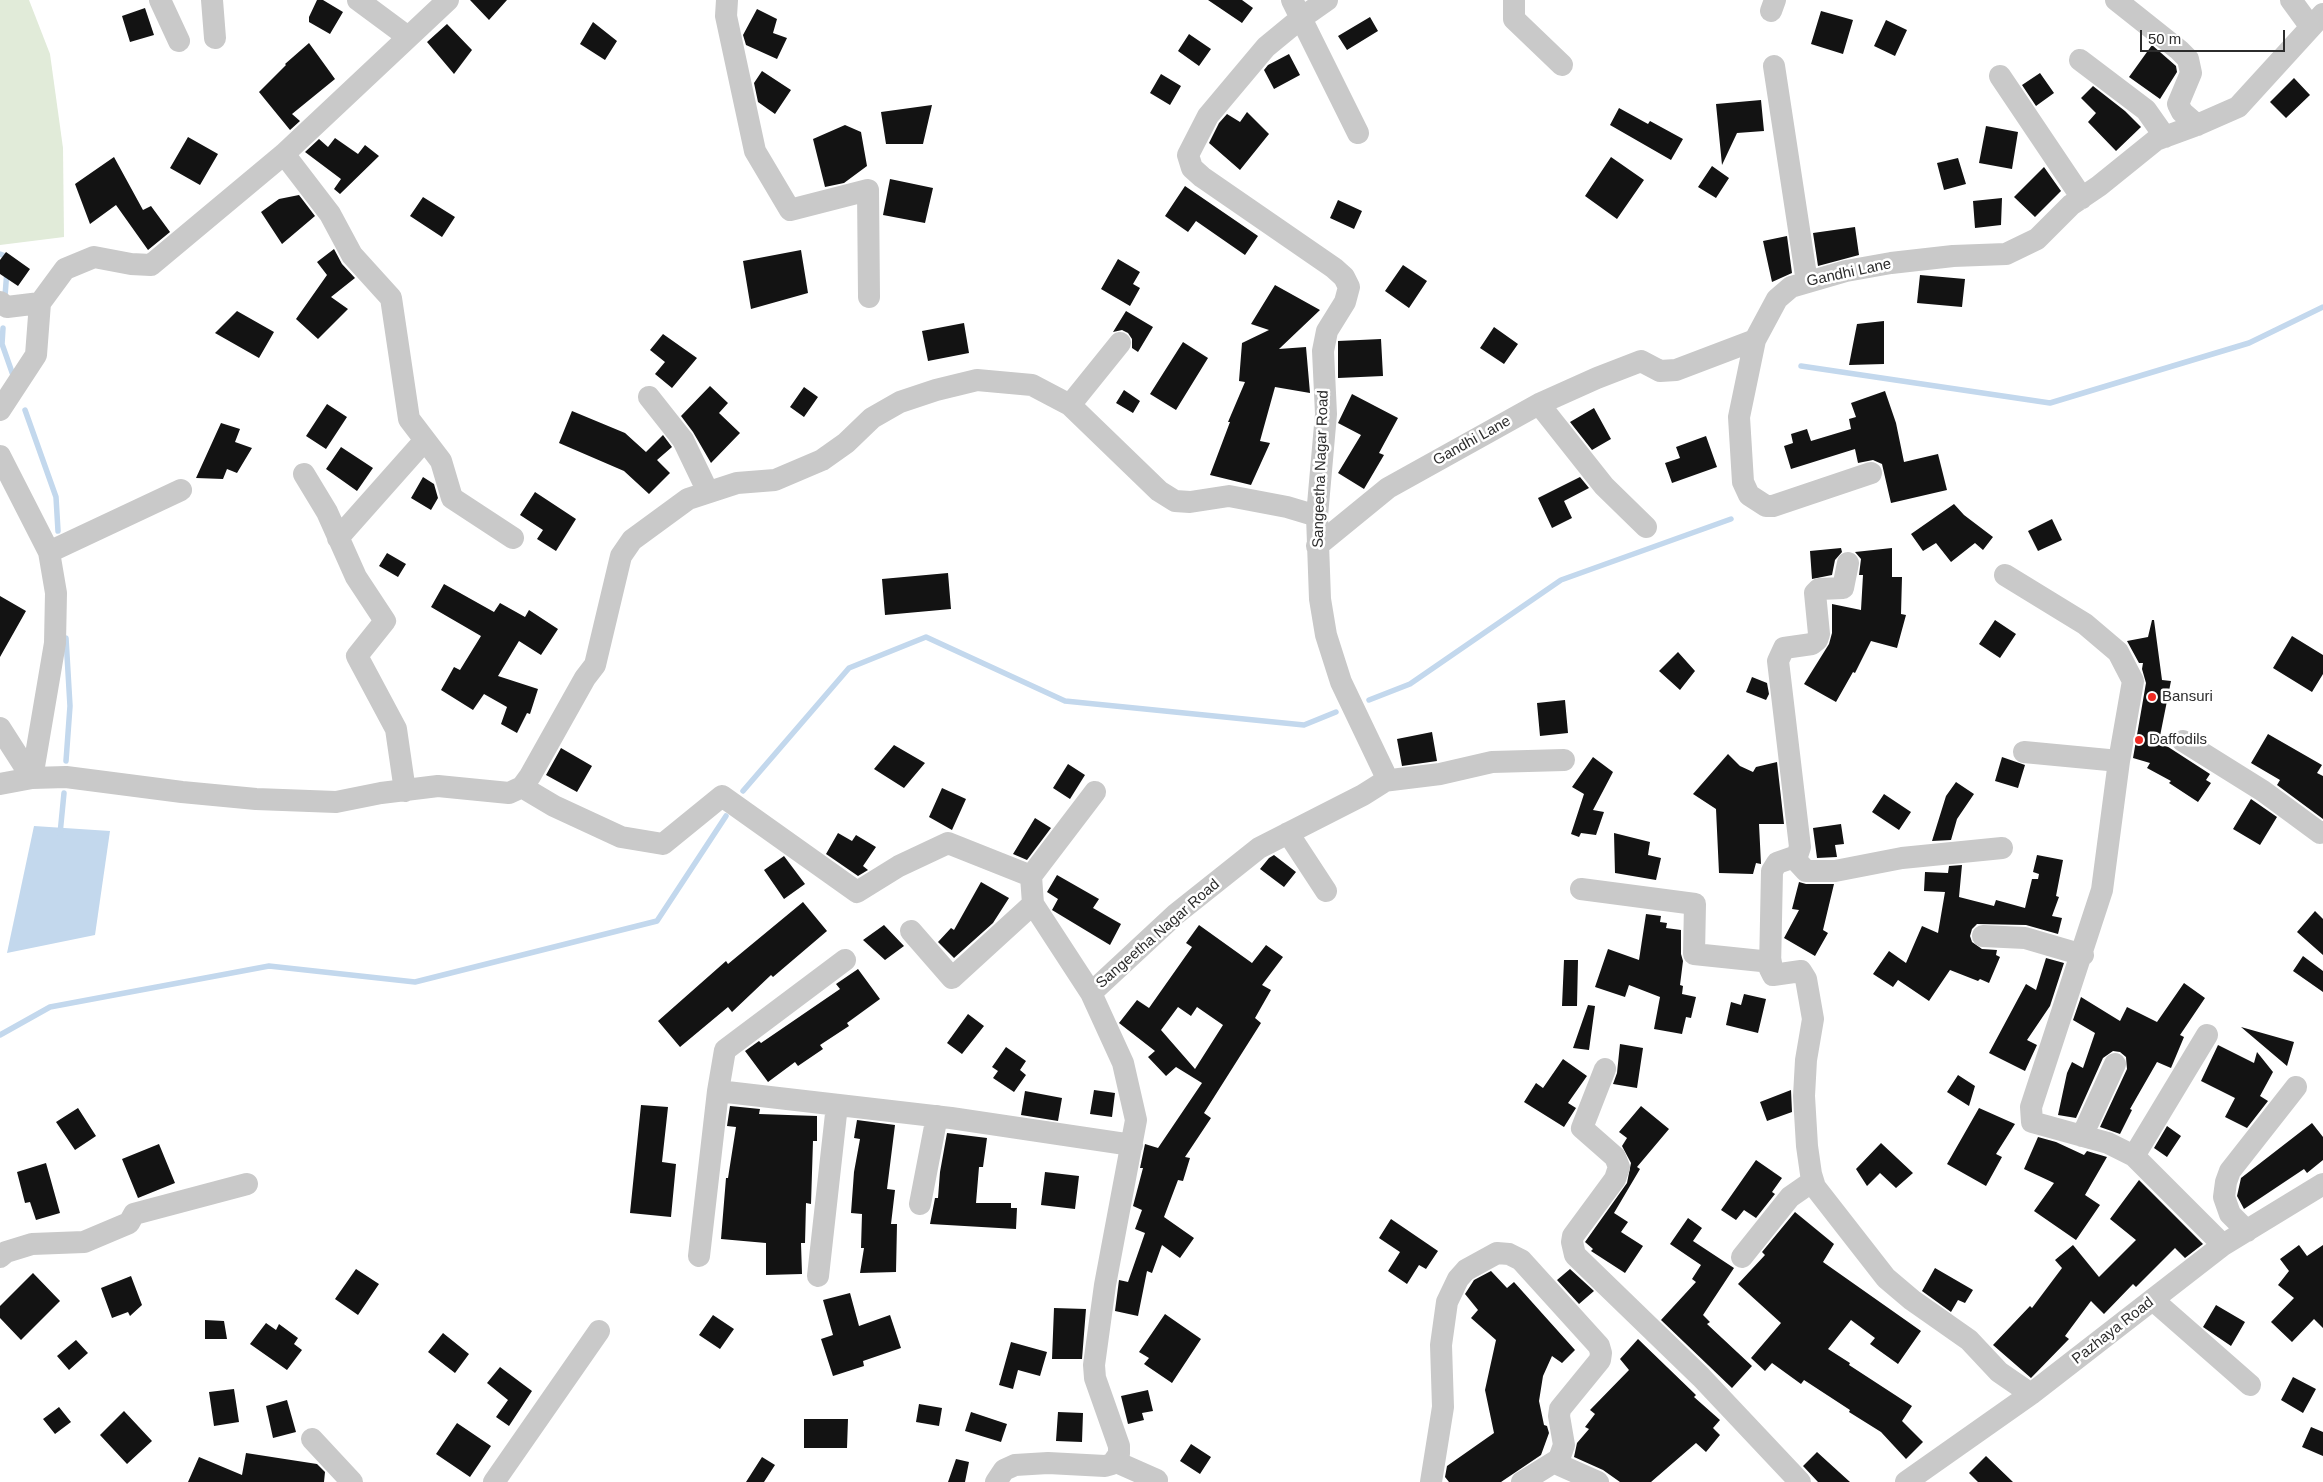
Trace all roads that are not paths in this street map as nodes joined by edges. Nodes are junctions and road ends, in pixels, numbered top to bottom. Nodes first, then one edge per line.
1 (160, 0) edge
2 (212, 0) edge
3 (358, 0) edge
4 (448, 0) edge
5 (727, 0) edge
6 (1327, 0) edge
7 (1514, 0) edge
8 (2116, 0) edge
9 (2292, 0) edge
10 (1296, 10) edge
11 (2316, 20) edge
12 (408, 37) junction
13 (215, 38) dead end
14 (179, 41) dead end
15 (2080, 60) dead end
16 (1562, 65) dead end
17 (1774, 66) dead end
18 (2000, 76) dead end
19 (2197, 125) junction
20 (1358, 133) dead end
21 (2164, 137) junction
22 (284, 154) junction
23 (2082, 198) junction
24 (1807, 282) junction
25 (869, 296) dead end
26 (0, 302) edge
27 (40, 303) junction
28 (1755, 340) junction
29 (1120, 343) dead end
30 (649, 397) dead end
31 (1539, 404) junction
32 (1070, 405) junction
33 (0, 410) edge
34 (426, 440) junction
35 (0, 456) edge
36 (1871, 473) dead end
37 (304, 474) dead end
38 (181, 490) dead end
39 (708, 492) junction
40 (1317, 516) junction
41 (1646, 527) dead end
42 (338, 538) junction
43 (513, 538) dead end
44 (1317, 546) junction
45 (50, 552) junction
46 (1848, 563) dead end
47 (2005, 575) dead end
48 (0, 728) edge
49 (2183, 741) dead end
50 (2024, 752) dead end
51 (1564, 760) dead end
52 (2119, 761) junction
53 (32, 778) junction
54 (1383, 781) junction
55 (0, 784) edge
56 (522, 787) junction
57 (405, 791) junction
58 (1095, 792) dead end
59 (2323, 832) edge
60 (1288, 834) junction
61 (2002, 848) dead end
62 (1794, 858) junction
63 (1031, 876) junction
64 (1581, 889) dead end
65 (1326, 892) dead end
66 (1033, 904) junction
67 (911, 931) dead end
68 (1983, 936) dead end
69 (2083, 955) junction
70 (845, 960) dead end
71 (1771, 962) junction
72 (1091, 993) junction
73 (2207, 1035) dead end
74 (2115, 1064) dead end
75 (1605, 1070) dead end
76 (2296, 1087) dead end
77 (718, 1091) junction
78 (837, 1105) junction
79 (937, 1116) junction
80 (2082, 1136) junction
81 (1132, 1146) junction
82 (2134, 1156) junction
83 (1814, 1181) junction
84 (247, 1184) dead end
85 (2323, 1184) edge
86 (920, 1204) dead end
87 (2247, 1231) junction
88 (2224, 1245) junction
89 (699, 1256) dead end
90 (0, 1257) edge
91 (1742, 1257) dead end
92 (818, 1276) dead end
93 (2153, 1300) junction
94 (599, 1331) dead end
95 (2250, 1385) dead end
96 (2031, 1394) junction
97 (312, 1439) dead end
98 (1114, 1462) junction
99 (1555, 1463) junction
100 (1157, 1480) dead end
101 (352, 1482) edge
102 (494, 1482) edge
103 (996, 1482) edge
104 (1431, 1482) edge
105 (1522, 1482) edge
106 (1598, 1482) edge
107 (1800, 1482) edge
108 (1906, 1482) edge

1 - 14 street
2 - 13 street
3 - 12 street
4 - 12 street
5 - 25 street
6 - 10 street, Sangeetha Nagar Road
7 - 16 street
8 - 19 street
9 - 11 street
10 - 20 street
10 - 40 street, Sangeetha Nagar Road
11 - 19 street, Gandhi Lane
12 - 22 street
15 - 21 street
17 - 24 street
18 - 23 street
19 - 21 street, Gandhi Lane
21 - 23 street, Gandhi Lane
22 - 27 street
22 - 34 street
23 - 24 street, Gandhi Lane
24 - 28 street, Gandhi Lane
26 - 27 street
27 - 33 street
28 - 31 street, Gandhi Lane
28 - 36 street
29 - 32 street
30 - 39 street
31 - 41 street
31 - 44 street, Gandhi Lane
32 - 39 street
32 - 40 street
34 - 42 street
34 - 43 street
35 - 45 street
37 - 42 street
38 - 45 street
39 - 56 street
40 - 44 street, Sangeetha Nagar Road
42 - 57 street
44 - 54 street, Sangeetha Nagar Road
45 - 53 street
46 - 62 street
47 - 52 street
48 - 53 street
49 - 59 street
50 - 52 street
51 - 54 street
52 - 69 street
53 - 55 street
53 - 57 street
54 - 60 street, Sangeetha Nagar Road
56 - 57 street
56 - 63 street
58 - 63 street
60 - 65 street
60 - 72 street, Sangeetha Nagar Road
61 - 62 street
62 - 71 street
63 - 66 street
64 - 71 street
66 - 67 street
66 - 72 street
68 - 69 street
69 - 80 street
70 - 77 street
71 - 83 street
72 - 81 street, Sangeetha Nagar Road
73 - 82 street
74 - 80 street
75 - 107 street
76 - 87 street
77 - 78 street
77 - 89 street
78 - 79 street
78 - 92 street
79 - 81 street
79 - 86 street
80 - 82 street
81 - 98 street, Sangeetha Nagar Road
82 - 88 street
83 - 91 street
83 - 96 street
84 - 90 street
85 - 87 street, Pazhaya Road
87 - 88 street, Pazhaya Road
88 - 93 street, Pazhaya Road
93 - 95 street
93 - 96 street, Pazhaya Road
94 - 102 street
96 - 108 street, Pazhaya Road
97 - 101 street
98 - 100 street
98 - 103 street
99 - 104 street
99 - 105 street
99 - 106 street

